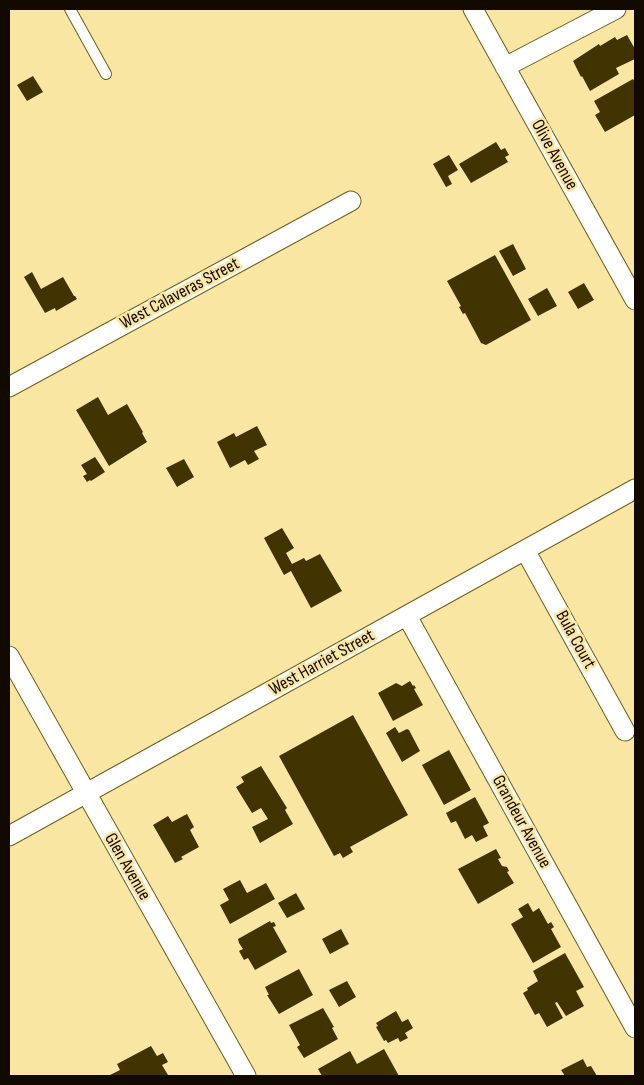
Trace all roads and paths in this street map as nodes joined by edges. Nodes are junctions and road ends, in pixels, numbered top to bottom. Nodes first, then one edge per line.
1 (70, 9) edge
2 (473, 9) edge
3 (616, 9) edge
4 (505, 67) junction
5 (106, 74) dead end
6 (351, 201) dead end
7 (635, 300) edge
8 (9, 387) edge
9 (635, 489) edge
10 (525, 550) junction
11 (407, 616) junction
12 (9, 656) edge
13 (625, 731) dead end
14 (86, 794) junction
15 (9, 836) edge
16 (635, 1028) edge
17 (246, 1076) edge

1 - 5 lane
2 - 4 street, Olive Avenue
3 - 4 street
4 - 7 street, Olive Avenue
6 - 8 street, West Calaveras Street
9 - 10 street, West Harriet Street
10 - 11 street, West Harriet Street
10 - 13 street, Bula Court
11 - 14 street, West Harriet Street
11 - 16 street, Grandeur Avenue
12 - 14 street, Glen Avenue
14 - 15 street, West Harriet Street
14 - 17 street, Glen Avenue

